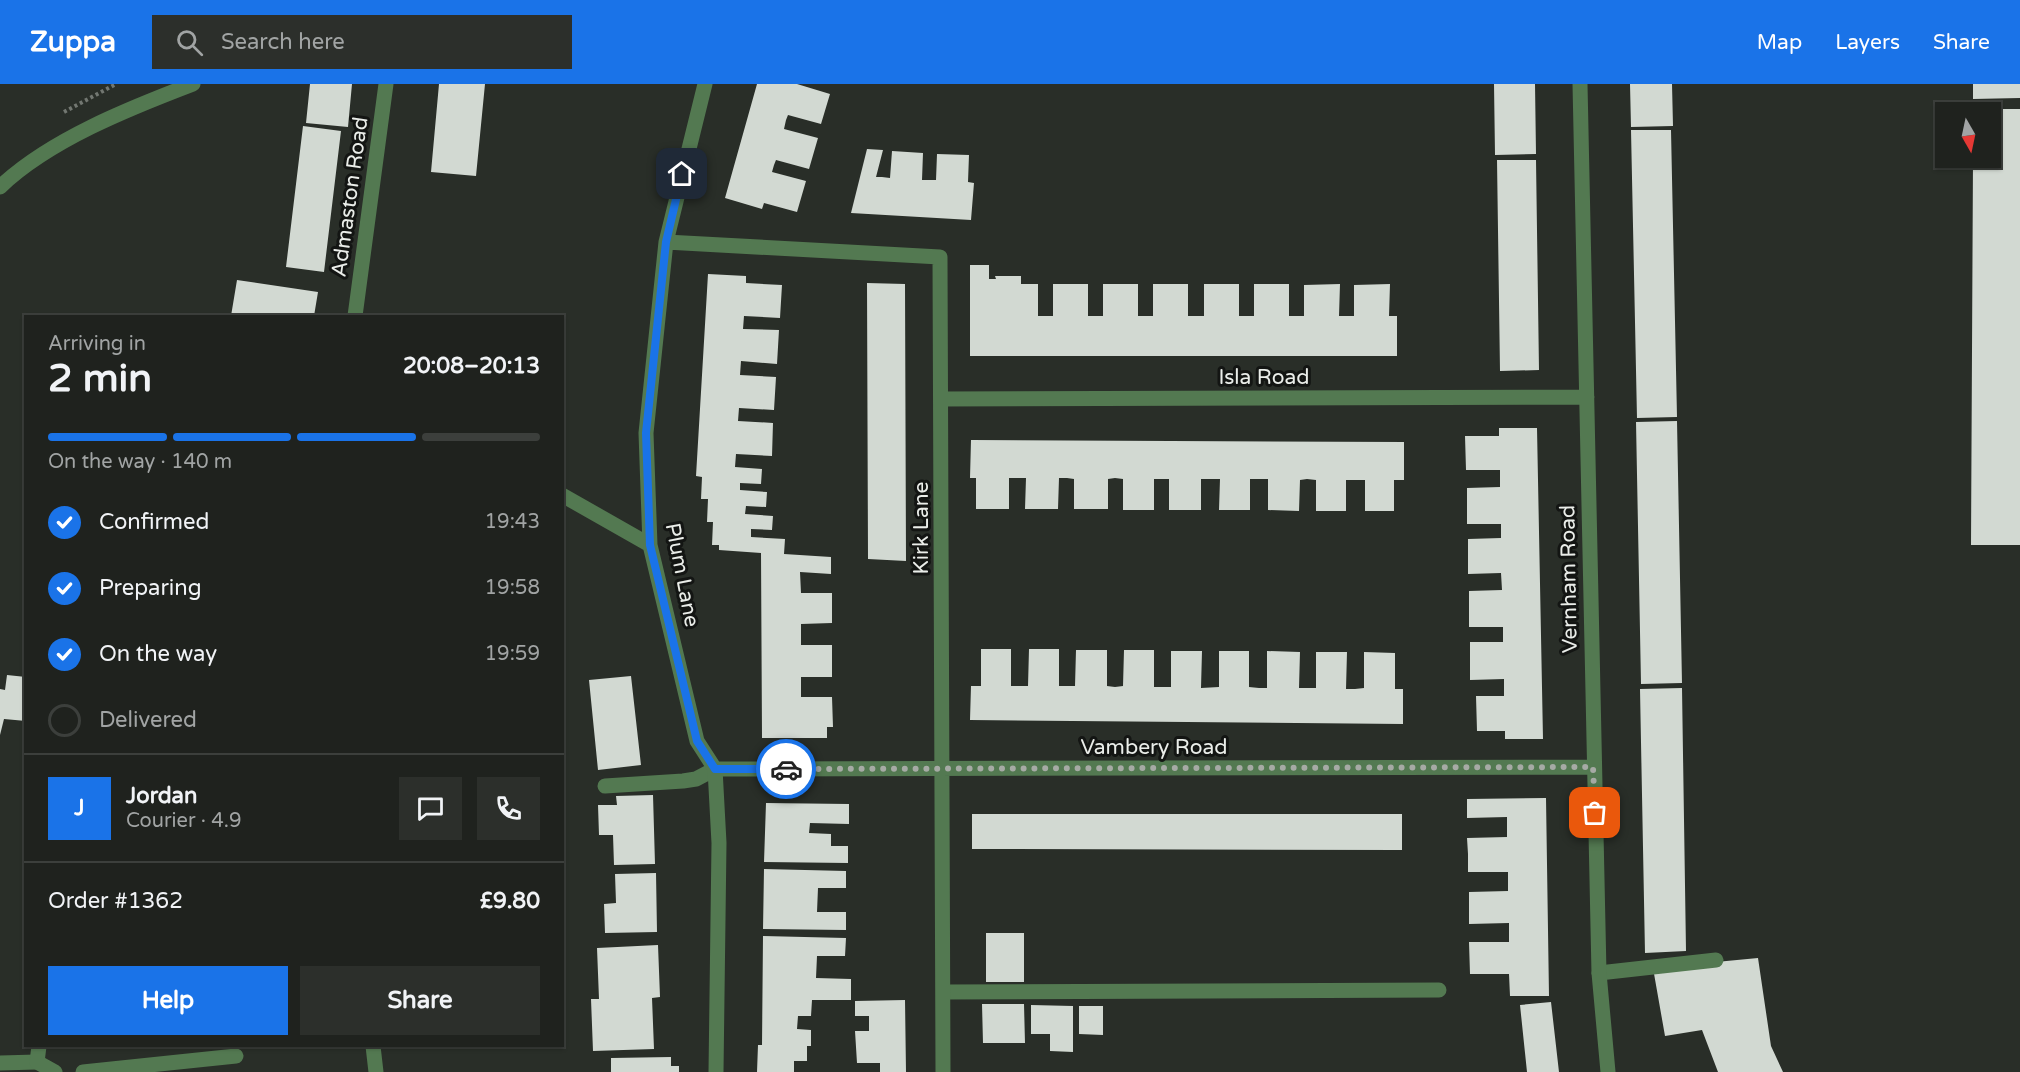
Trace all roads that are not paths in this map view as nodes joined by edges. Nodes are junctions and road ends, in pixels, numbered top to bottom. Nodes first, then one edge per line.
1 (193, 84) edge
2 (386, 84) edge
3 (705, 84) edge
4 (1580, 84) edge
5 (0, 187) edge
6 (666, 242) junction
7 (355, 315) edge
8 (1587, 397) junction
9 (941, 399) junction
10 (564, 496) edge
11 (650, 545) junction
12 (1593, 767) junction
13 (715, 769) junction
14 (942, 769) junction
15 (605, 786) dead end
16 (1716, 960) dead end
17 (1599, 973) junction
18 (1439, 990) dead end
19 (944, 992) junction
20 (39, 1047) edge
21 (373, 1047) edge
22 (236, 1056) dead end
23 (37, 1062) junction
24 (0, 1063) edge
25 (55, 1072) edge
26 (83, 1072) edge
27 (376, 1072) edge
28 (716, 1072) edge
29 (944, 1072) edge
30 (1608, 1072) edge

1 - 5 street
2 - 7 street, Admaston Road
3 - 6 street, Plum Lane
4 - 8 street, Vernham Road
6 - 9 street, Kirk Lane
6 - 11 street, Plum Lane
8 - 9 street, Isla Road
8 - 12 street, Vernham Road
9 - 14 street, Kirk Lane
10 - 11 street
11 - 13 street, Plum Lane
12 - 14 street, Vambery Road
12 - 17 street, Vernham Road
13 - 14 street, Vambery Road
13 - 15 street
13 - 28 street, Plum Lane
14 - 19 street, Kirk Lane
16 - 17 street
17 - 30 street, Vernham Road
18 - 19 street
19 - 29 street, Kirk Lane
20 - 23 street
21 - 27 street
22 - 26 street
23 - 24 street
23 - 25 street

